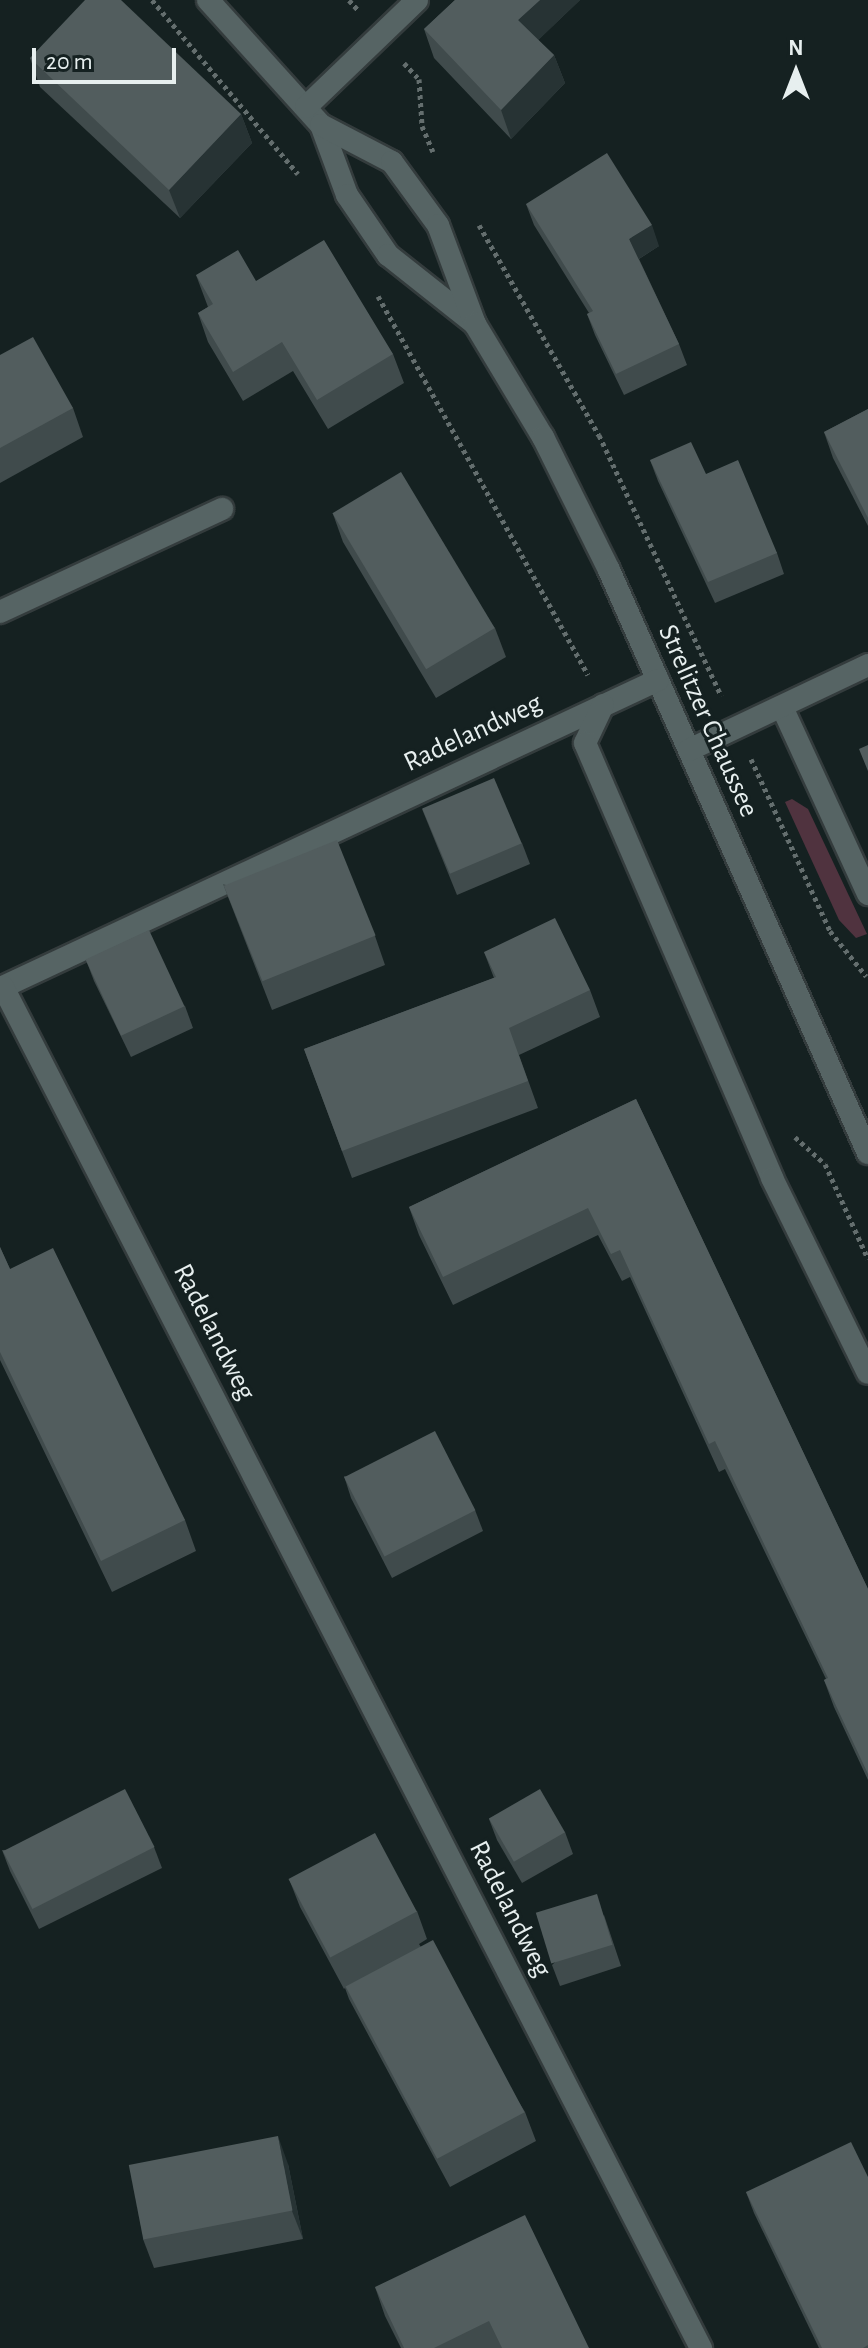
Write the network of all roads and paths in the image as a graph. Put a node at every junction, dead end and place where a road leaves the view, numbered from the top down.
1 (152, 0) edge
2 (208, 0) edge
3 (349, 0) edge
4 (417, 0) edge
5 (381, 35) junction
6 (306, 107) junction
7 (321, 125) junction
8 (436, 160) dead end
9 (305, 183) dead end
10 (471, 212) dead end
11 (369, 281) dead end
12 (475, 324) junction
13 (222, 509) dead end
14 (0, 612) edge
15 (868, 665) edge
16 (658, 680) junction
17 (603, 705) junction
18 (782, 707) junction
19 (736, 728) junction
20 (689, 750) junction
21 (868, 894) edge
22 (866, 976) edge
23 (2, 986) edge
24 (868, 1153) edge
25 (868, 1373) edge
26 (701, 2348) edge

1 - 9 path
2 - 6 street, Strelitzer Chaussee
3 - 5 path
4 - 5 street
5 - 6 street
5 - 8 path
6 - 7 street, Strelitzer Chaussee
7 - 12 street, Strelitzer Chaussee
7 - 12 street, Strelitzer Chaussee
10 - 19 path
11 - 17 path
12 - 16 street, Strelitzer Chaussee
13 - 14 street
15 - 18 street
16 - 17 street, Radelandweg
16 - 20 street, Strelitzer Chaussee
17 - 23 street, Radelandweg
17 - 25 street
18 - 19 street
18 - 21 street
19 - 20 street
19 - 22 path
20 - 24 street, Strelitzer Chaussee
23 - 26 street, Radelandweg

